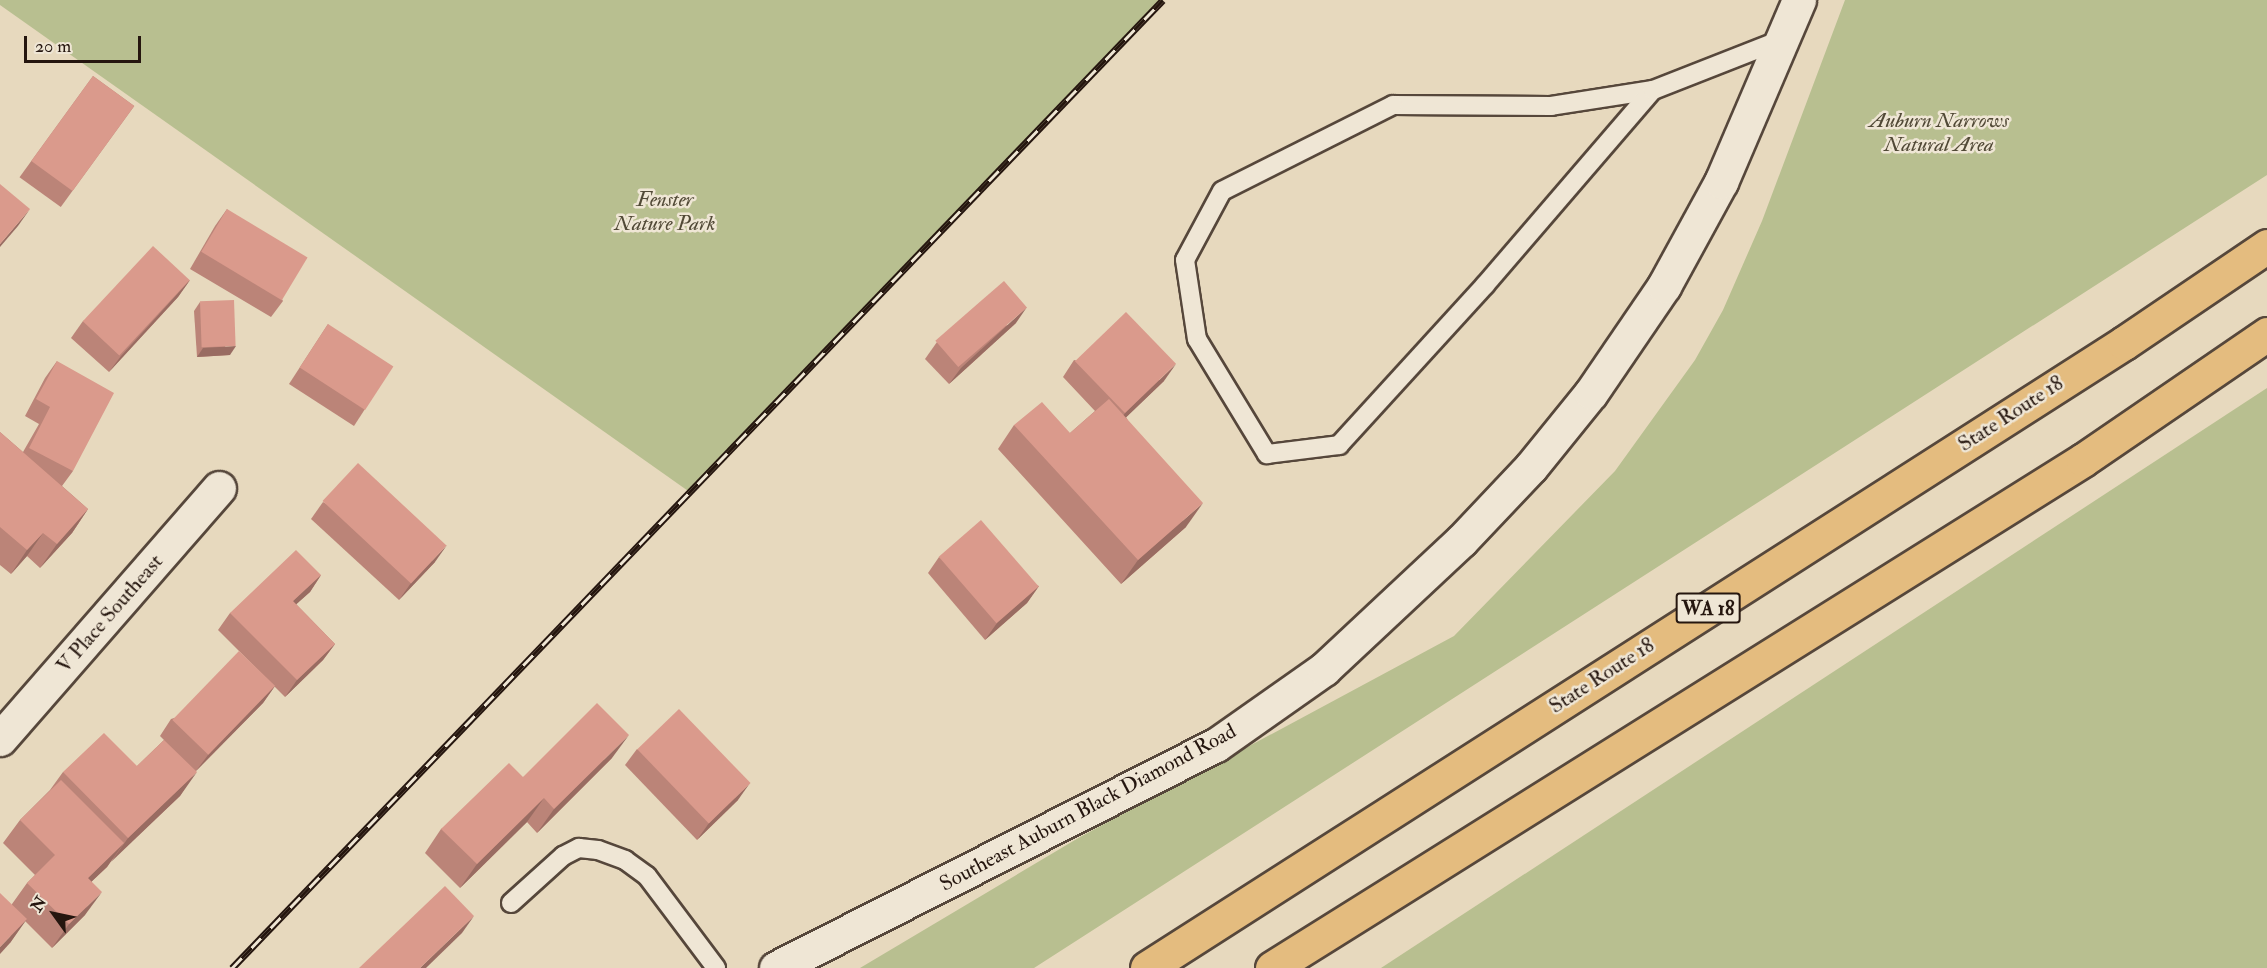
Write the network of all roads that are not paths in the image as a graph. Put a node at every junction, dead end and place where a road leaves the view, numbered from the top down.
1 (1799, 0) edge
2 (1783, 39) junction
3 (1653, 90) junction
4 (2267, 246) edge
5 (2267, 334) edge
6 (219, 488) dead end
7 (0, 739) edge
8 (511, 903) dead end
9 (716, 968) edge
10 (776, 968) edge
11 (1147, 968) edge
12 (1272, 968) edge

1 - 2 main road, Southeast Auburn Black Diamond Road
2 - 3 lane
2 - 10 main road, Southeast Auburn Black Diamond Road
3 - 3 lane
4 - 11 highway, State Route 18 / WA 18
5 - 12 highway
6 - 7 main road, V Place Southeast
8 - 9 lane

